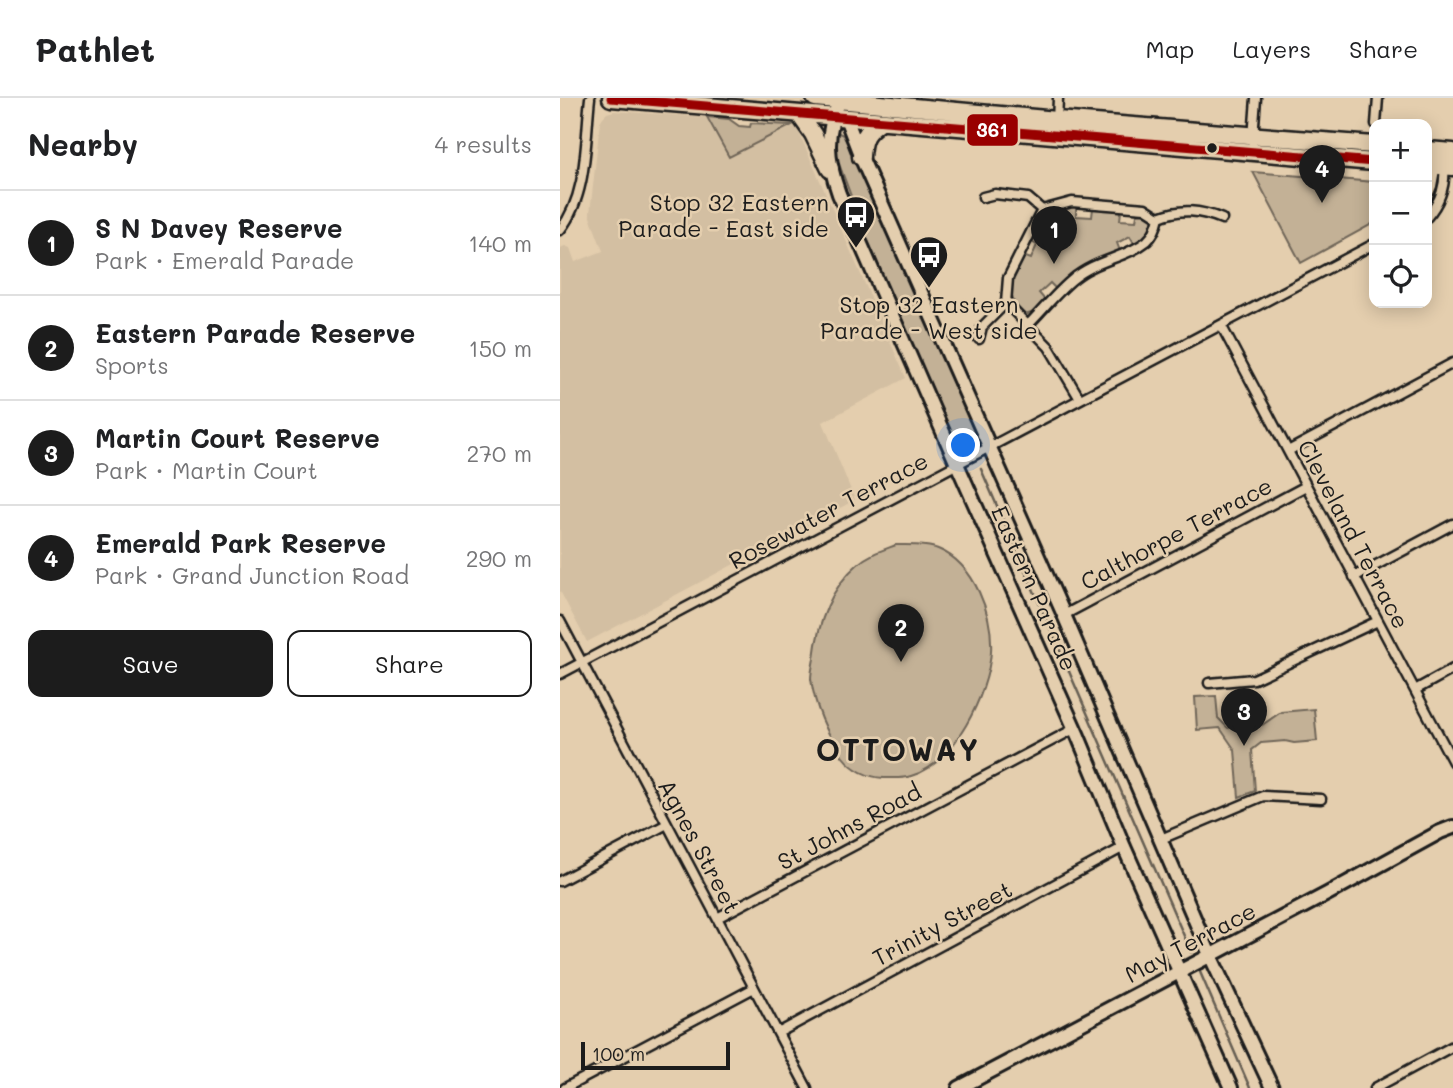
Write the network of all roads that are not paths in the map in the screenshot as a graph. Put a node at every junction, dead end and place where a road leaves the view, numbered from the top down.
1 (590, 98) edge
2 (611, 98) edge
3 (815, 98) edge
4 (1058, 98) edge
5 (1256, 98) edge
6 (1378, 98) edge
7 (840, 100) junction
8 (799, 114) junction
9 (839, 118) junction
10 (1376, 119) edge
11 (881, 121) junction
12 (1056, 128) junction
13 (1254, 135) junction
14 (1252, 152) junction
15 (1369, 153) edge
16 (1369, 154) edge
17 (861, 157) junction
18 (1440, 160) edge
19 (830, 169) junction
20 (1432, 186) edge
21 (983, 197) dead end
22 (1042, 210) junction
23 (1432, 210) edge
24 (1159, 217) junction
25 (1222, 219) dead end
26 (560, 230) edge
27 (1372, 245) edge
28 (1006, 303) junction
29 (1221, 325) junction
30 (1027, 326) junction
31 (979, 339) dead end
32 (1453, 363) edge
33 (1080, 399) junction
34 (989, 447) junction
35 (1288, 452) junction
36 (957, 464) junction
37 (1306, 486) junction
38 (1453, 524) edge
39 (1354, 577) junction
40 (1065, 615) junction
41 (560, 621) edge
42 (1378, 621) junction
43 (581, 663) junction
44 (1453, 669) edge
45 (560, 674) edge
46 (1209, 683) dead end
47 (1415, 690) junction
48 (1074, 729) junction
49 (1453, 762) edge
50 (1321, 799) dead end
51 (1453, 820) edge
52 (667, 824) junction
53 (1453, 827) edge
54 (1440, 832) junction
55 (1161, 839) junction
56 (1124, 847) junction
57 (560, 881) edge
58 (717, 918) junction
59 (1210, 955) junction
60 (1180, 971) junction
61 (754, 988) junction
62 (778, 1033) junction
63 (1453, 1046) edge
64 (565, 1088) edge
65 (807, 1088) edge
66 (959, 1088) edge
67 (1231, 1088) edge
68 (1272, 1088) edge
69 (1375, 1088) edge

1 - 26 street
2 - 8 highway
3 - 7 highway
4 - 12 street
5 - 13 street
6 - 10 street
7 - 9 highway
7 - 12 highway
8 - 9 highway
8 - 19 highway
9 - 11 highway
9 - 17 main road, Eastern Parade
9 - 19 main road, Eastern Parade
11 - 12 highway
11 - 17 highway
12 - 13 highway
12 - 14 highway
13 - 14 street
13 - 15 highway
14 - 16 highway
17 - 34 main road, Eastern Parade
18 - 20 street
18 - 23 street
19 - 36 main road, Eastern Parade
21 - 22 street
22 - 24 street
22 - 28 street
24 - 25 street
24 - 30 street
27 - 29 street, Rosewater Terrace
28 - 30 street
28 - 31 street
29 - 33 street, Rosewater Terrace
29 - 35 street, Cleveland Terrace
30 - 33 street
32 - 35 street
33 - 34 street, Rosewater Terrace
34 - 36 street, Rosewater Terrace
34 - 40 main road, Eastern Parade
35 - 37 street, Cleveland Terrace
36 - 43 street, Rosewater Terrace
36 - 48 main road, Eastern Parade
37 - 39 street, Cleveland Terrace
37 - 40 street, Calthorpe Terrace
38 - 39 street
39 - 42 street, Cleveland Terrace
40 - 55 main road, Eastern Parade
41 - 43 street, Agnes Street
42 - 46 street
42 - 47 street, Cleveland Terrace
43 - 45 street, Rosewater Terrace
43 - 52 street, Agnes Street
44 - 47 street
47 - 49 street, Cleveland Terrace
48 - 56 main road, Eastern Parade
48 - 58 street, St Johns Road
50 - 55 street
51 - 54 main road, May Terrace
52 - 57 street
52 - 58 street, Agnes Street
53 - 54 main road, May Terrace
54 - 59 main road, May Terrace
55 - 59 main road, Eastern Parade
56 - 60 main road, Eastern Parade
56 - 62 street, Trinity Street
58 - 61 street, Agnes Street
59 - 60 main road, May Terrace
59 - 68 main road, Eastern Parade
60 - 66 main road, May Terrace
60 - 67 main road, Eastern Parade
61 - 62 street, Agnes Street
61 - 64 street
62 - 65 street, Agnes Street
63 - 69 street

